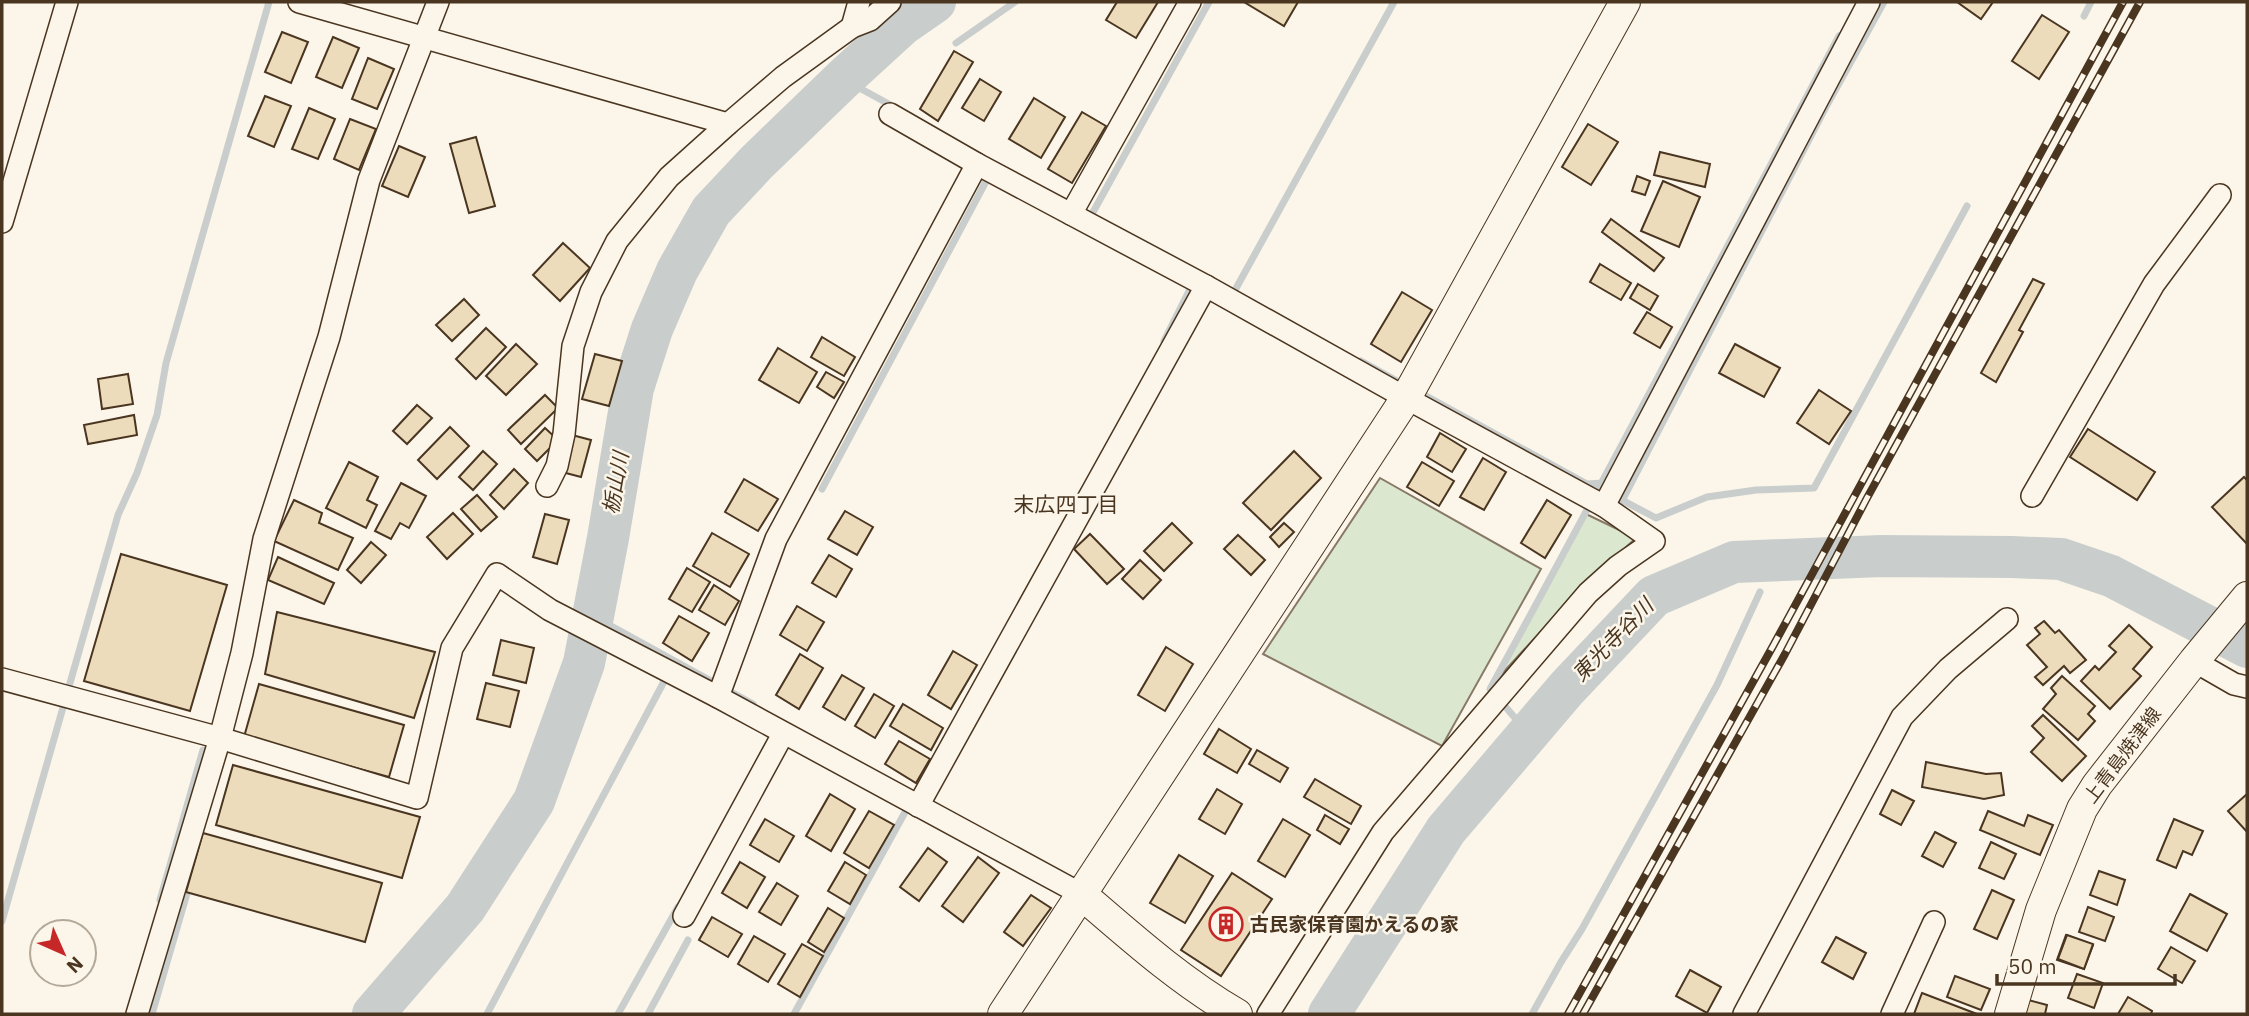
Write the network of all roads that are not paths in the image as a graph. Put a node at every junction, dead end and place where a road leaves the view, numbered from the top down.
1 (67, 2) edge
2 (299, 2) edge
3 (438, 2) edge
4 (859, 2) edge
5 (890, 2) edge
6 (1190, 2) edge
7 (1625, 2) edge
8 (1869, 2) edge
9 (852, 27) junction
10 (424, 37) junction
11 (890, 114) dead end
12 (728, 124) junction
13 (976, 163) junction
14 (2220, 195) dead end
15 (1071, 214) junction
16 (2, 222) edge
17 (1206, 286) junction
18 (1406, 398) junction
19 (547, 486) dead end
20 (2032, 496) dead end
21 (1604, 506) junction
22 (2247, 597) edge
23 (2007, 619) dead end
24 (2194, 661) junction
25 (2, 679) edge
26 (2247, 687) edge
27 (718, 698) junction
28 (783, 734) junction
29 (220, 738) junction
30 (918, 806) junction
31 (1081, 894) junction
32 (684, 916) dead end
33 (1934, 922) dead end
34 (138, 1014) edge
35 (1003, 1014) edge
36 (1237, 1014) edge
37 (1268, 1014) edge
38 (1744, 1014) edge
39 (1892, 1014) edge
40 (2010, 1014) edge

1 - 16 street
2 - 10 street
3 - 10 street
4 - 9 street
5 - 9 street
6 - 15 street
7 - 18 street
8 - 21 street
9 - 12 street
10 - 12 street
10 - 29 street
11 - 13 street
12 - 19 street
13 - 15 street
13 - 27 street
14 - 20 street
15 - 17 street
17 - 18 street
17 - 30 street
18 - 21 street
18 - 31 street
21 - 37 street
22 - 24 street, 上青島焼津線
23 - 38 street
24 - 26 street
24 - 40 street, 上青島焼津線
25 - 29 street
27 - 28 street
27 - 29 street
28 - 30 street
28 - 32 street
29 - 34 street
30 - 31 street
31 - 35 street
31 - 36 street
33 - 39 street

